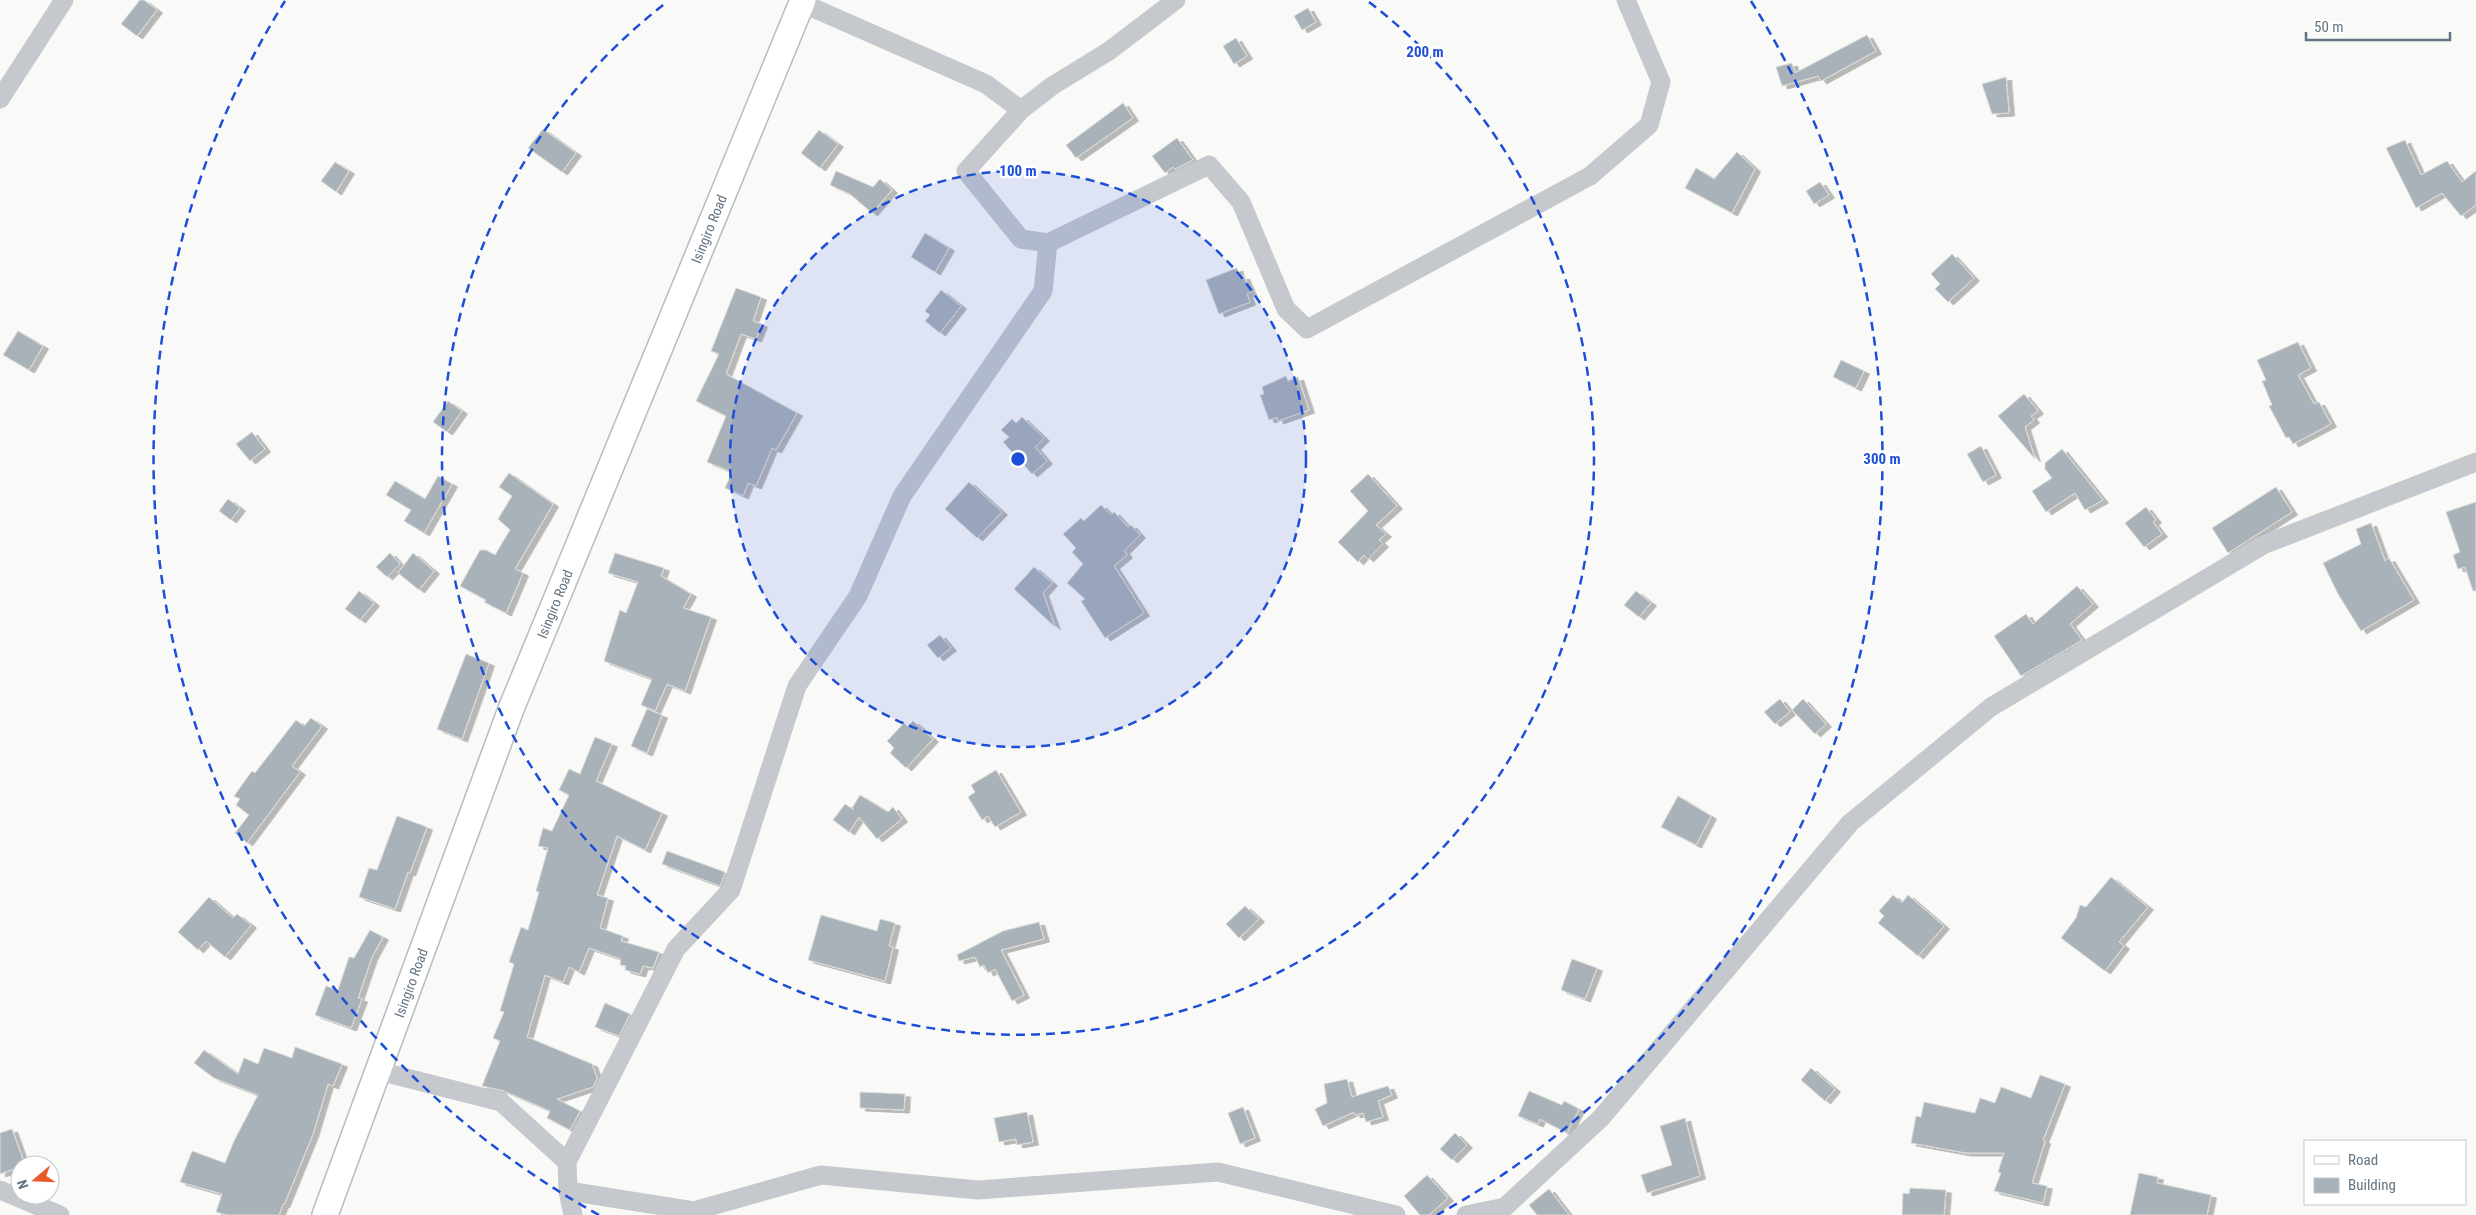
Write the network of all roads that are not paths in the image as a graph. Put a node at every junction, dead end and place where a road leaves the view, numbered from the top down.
1 (64, 0) edge
2 (1176, 0) edge
3 (1626, 0) edge
4 (802, 1) edge
5 (0, 99) edge
6 (1021, 110) junction
7 (1048, 243) junction
8 (2476, 462) edge
9 (379, 1071) junction
10 (567, 1162) junction
11 (0, 1190) edge
12 (568, 1191) junction
13 (1506, 1211) edge
14 (60, 1215) edge
15 (325, 1215) edge
16 (573, 1215) edge
17 (1396, 1215) edge
18 (1465, 1215) edge

1 - 5 street
2 - 6 street
3 - 7 street
4 - 6 street
4 - 9 main road, Isingiro Road
6 - 7 street
7 - 10 street
8 - 13 street
9 - 10 street
9 - 15 main road, Isingiro Road
10 - 12 street
11 - 14 street
12 - 16 street
12 - 17 street
13 - 18 street

